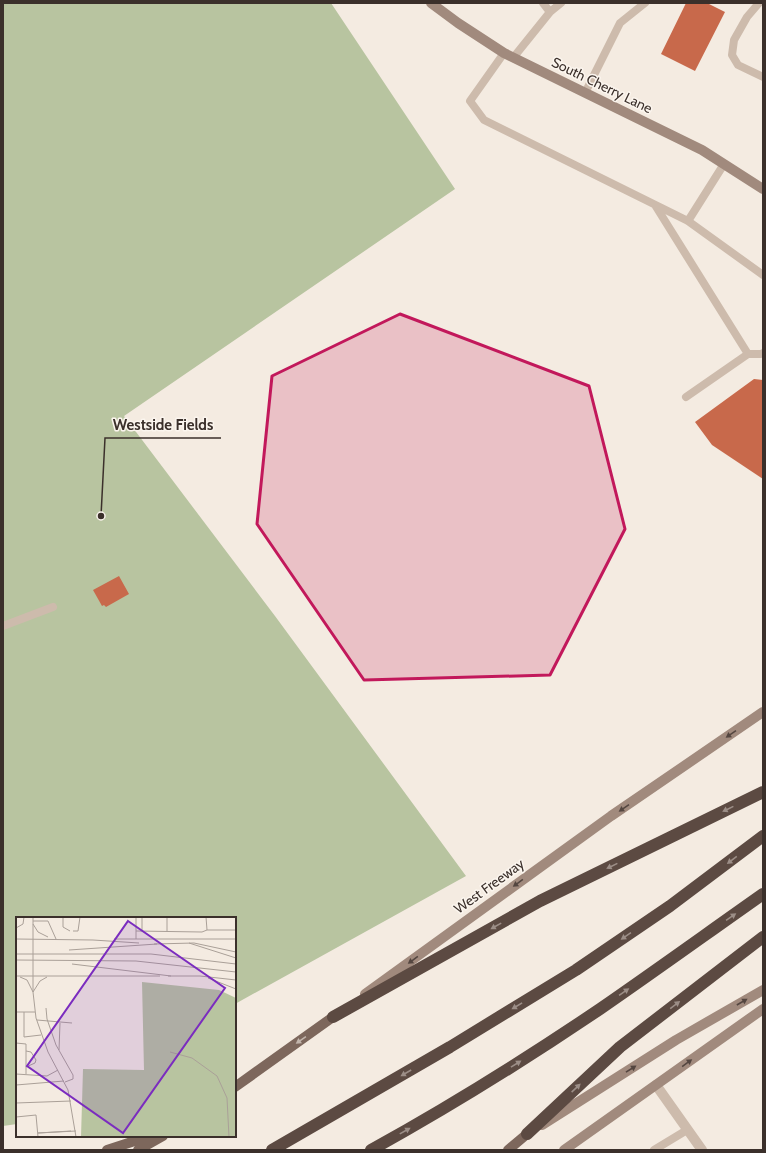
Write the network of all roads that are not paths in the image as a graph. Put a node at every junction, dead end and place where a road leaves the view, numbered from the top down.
1 (431, 3) edge
2 (543, 3) edge
3 (561, 3) edge
4 (645, 3) edge
5 (759, 3) edge
6 (550, 12) junction
7 (504, 53) junction
8 (513, 58) junction
9 (763, 78) edge
10 (585, 93) junction
11 (724, 164) junction
12 (763, 189) edge
13 (654, 204) junction
14 (688, 221) junction
15 (763, 275) edge
16 (763, 353) edge
17 (748, 354) junction
18 (686, 397) dead end
19 (53, 607) dead end
20 (3, 626) edge
21 (763, 712) edge
22 (763, 792) edge
23 (763, 836) edge
24 (763, 894) edge
25 (763, 937) edge
26 (763, 990) edge
27 (763, 1008) edge
28 (333, 1017) junction
29 (236, 1086) edge
30 (656, 1086) junction
31 (687, 1130) junction
32 (527, 1134) junction
33 (147, 1137) edge
34 (161, 1137) edge
35 (107, 1150) edge
36 (138, 1150) edge
37 (272, 1150) edge
38 (371, 1150) edge
39 (508, 1150) edge
40 (564, 1150) edge
41 (654, 1150) edge
42 (702, 1150) edge

1 - 7 main road, South Cherry Lane
2 - 6 lane
3 - 6 lane
4 - 10 lane
5 - 9 lane
6 - 8 lane
7 - 8 main road, South Cherry Lane
7 - 13 lane
8 - 10 main road, South Cherry Lane
10 - 11 main road, South Cherry Lane
11 - 12 main road, South Cherry Lane
11 - 14 lane
13 - 14 lane
13 - 17 lane
14 - 15 lane
16 - 17 lane
17 - 18 lane
19 - 20 lane
21 -> 28 main road, West Freeway
22 -> 28 highway
23 -> 37 highway
38 -> 24 highway
32 -> 25 highway
32 -> 26 main road
30 -> 27 main road
28 -> 29 main road, West Freeway
30 - 31 street
30 - 40 main road
31 - 41 lane
31 - 42 street
32 - 39 main road
33 - 35 main road
34 - 36 main road

